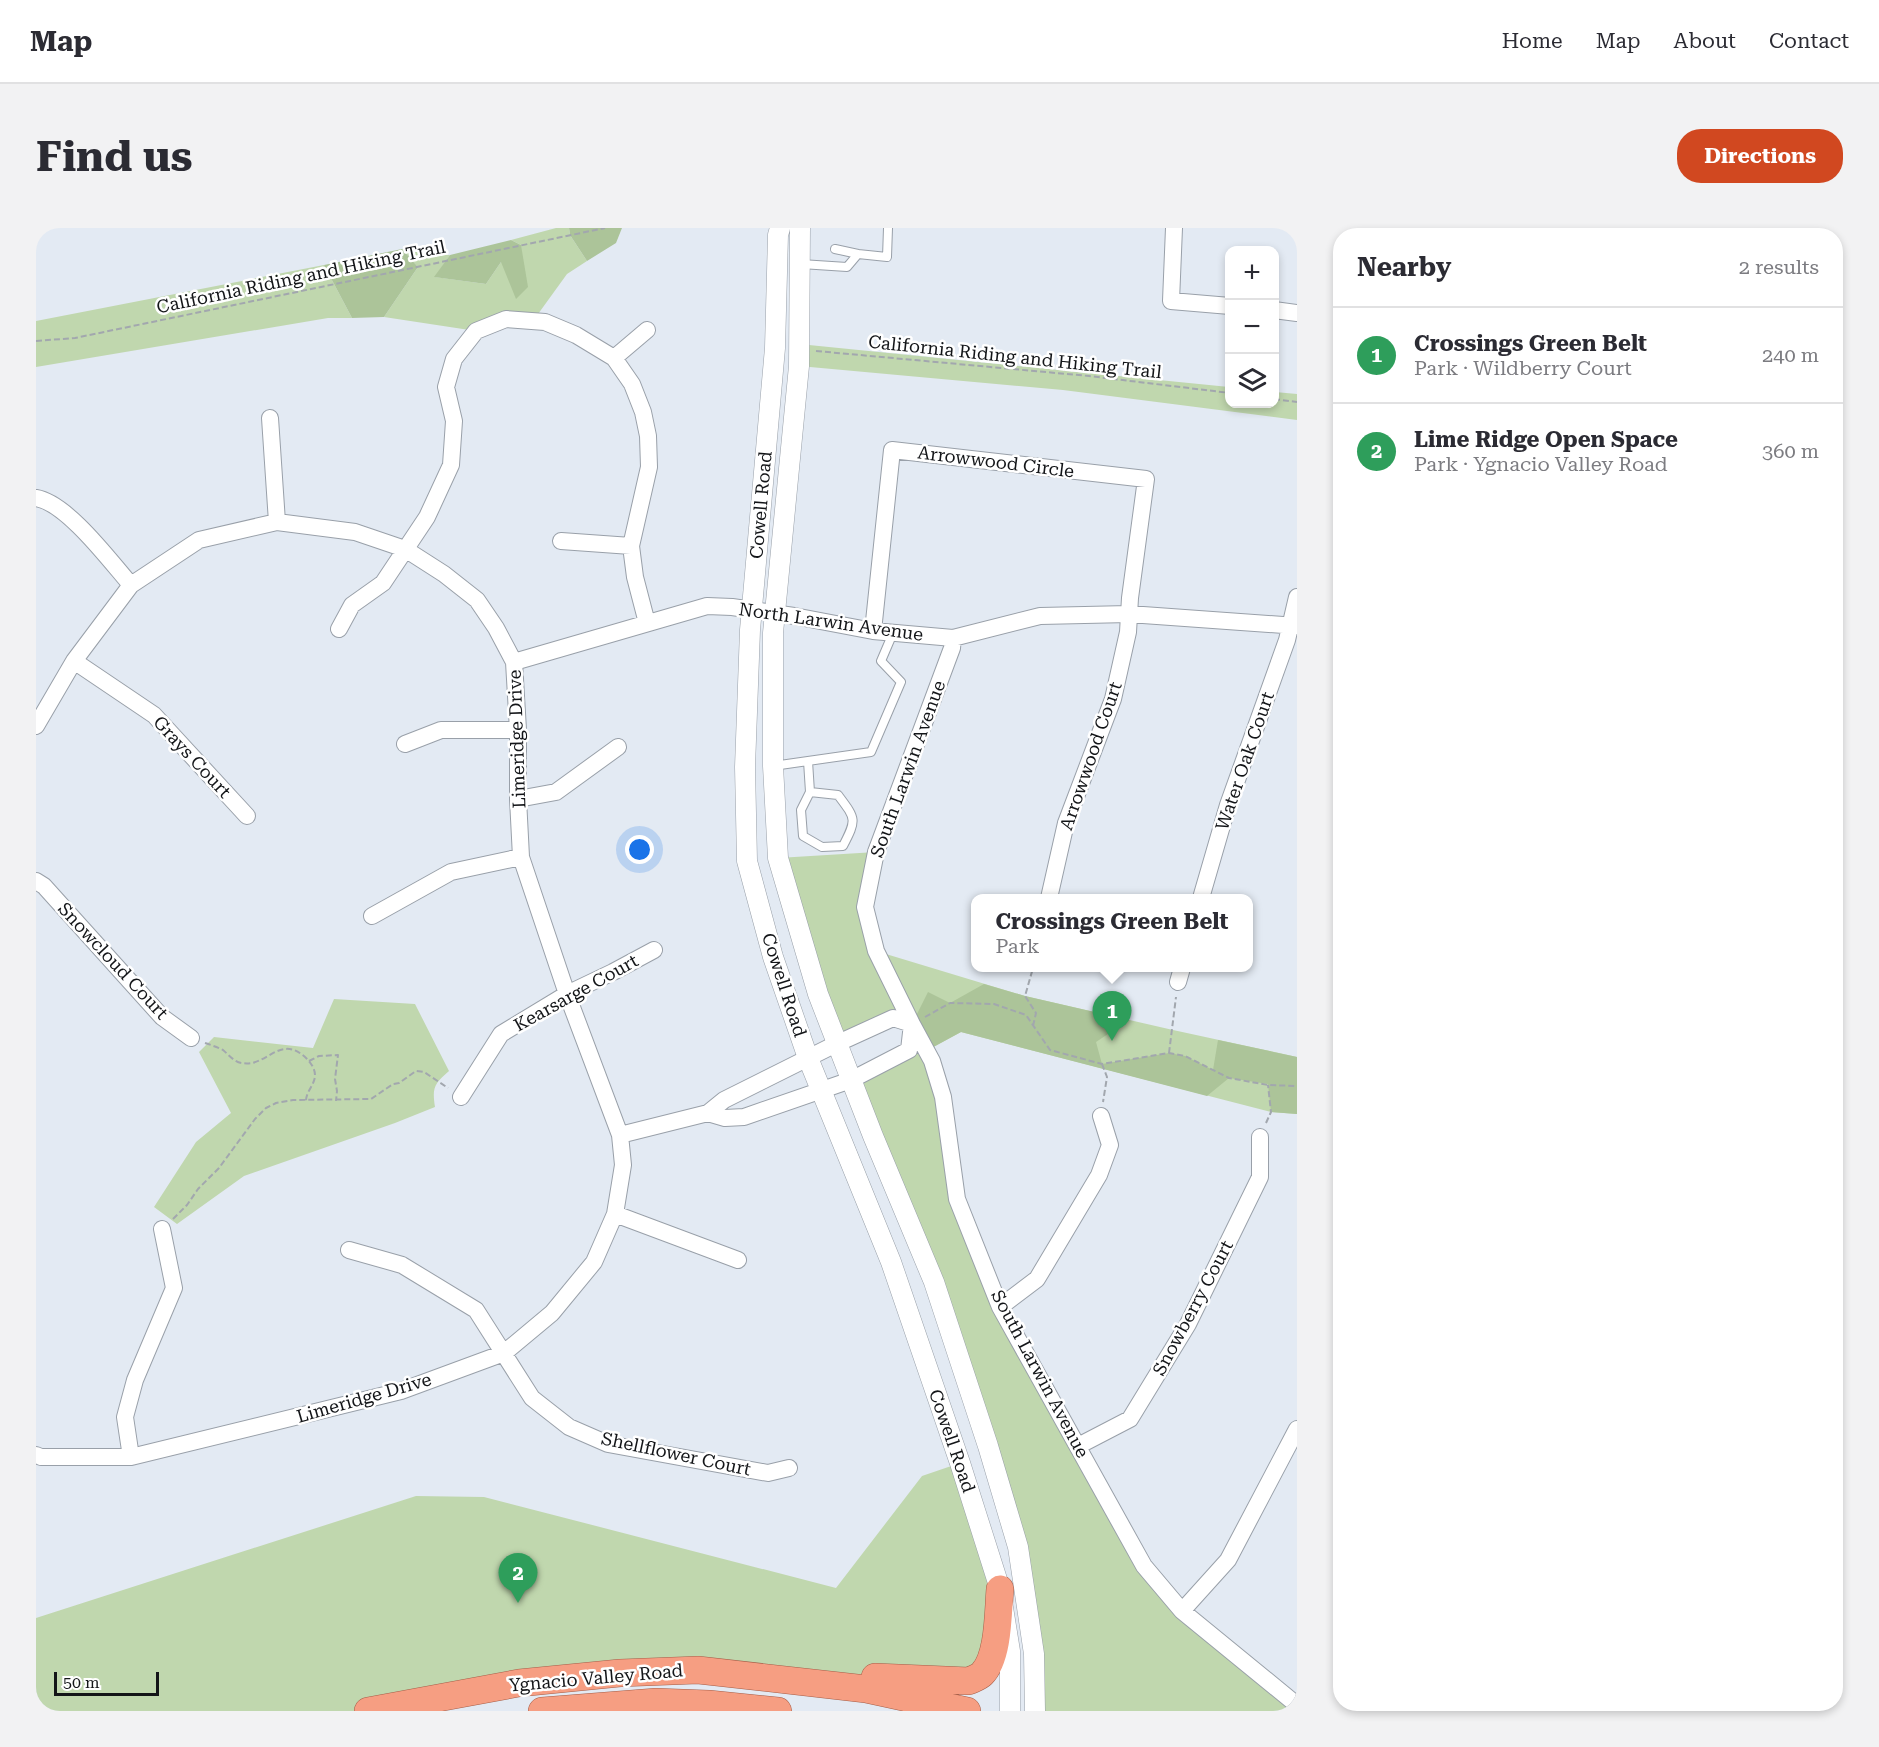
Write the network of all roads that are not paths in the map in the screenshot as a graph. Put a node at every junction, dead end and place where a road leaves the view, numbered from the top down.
1 (780, 228) edge
2 (800, 228) edge
3 (888, 228) edge
4 (1174, 228) edge
5 (835, 249) dead end
6 (858, 254) junction
7 (800, 264) junction
8 (1225, 305) edge
9 (1279, 311) edge
10 (1297, 313) edge
11 (647, 330) dead end
12 (614, 358) junction
13 (270, 418) dead end
14 (36, 498) edge
15 (277, 522) junction
16 (561, 541) dead end
17 (631, 546) junction
18 (405, 549) junction
19 (131, 585) junction
20 (1297, 597) edge
21 (752, 610) junction
22 (775, 613) junction
23 (1129, 614) junction
24 (647, 623) junction
25 (1294, 626) edge
26 (339, 629) dead end
27 (873, 632) junction
28 (893, 633) junction
29 (953, 638) junction
30 (74, 661) junction
31 (514, 662) junction
32 (36, 726) edge
33 (518, 730) junction
34 (405, 744) dead end
35 (618, 747) dead end
36 (808, 761) junction
37 (772, 766) junction
38 (810, 792) junction
39 (518, 800) junction
40 (247, 816) dead end
41 (521, 857) junction
42 (36, 881) edge
43 (1050, 894) edge
44 (1202, 894) edge
45 (372, 916) dead end
46 (654, 950) dead end
47 (567, 994) junction
48 (912, 1024) junction
49 (191, 1038) road end
50 (836, 1044) junction
51 (808, 1058) junction
52 (851, 1080) junction
53 (821, 1089) junction
54 (461, 1097) road end
55 (708, 1113) junction
56 (1101, 1116) road end
57 (620, 1135) junction
58 (1260, 1137) road end
59 (615, 1214) junction
60 (162, 1229) road end
61 (349, 1250) dead end
62 (738, 1260) dead end
63 (1000, 1307) junction
64 (504, 1353) junction
65 (1297, 1429) edge
66 (1078, 1446) junction
67 (36, 1455) edge
68 (131, 1457) junction
69 (789, 1468) dead end
70 (1000, 1589) junction
71 (1182, 1611) junction
72 (698, 1670) junction
73 (1297, 1705) edge
74 (368, 1711) edge
75 (542, 1711) edge
76 (778, 1711) edge
77 (967, 1711) edge
78 (1010, 1711) edge
79 (1035, 1711) edge

1 - 21 street, Cowell Road
2 - 7 street, Cowell Road
3 - 6 lane
4 - 8 street
5 - 6 lane
6 - 7 lane
7 - 22 street, Cowell Road
9 - 10 street
11 - 12 street
12 - 17 street
12 - 18 street
13 - 15 street
14 - 19 street
15 - 18 street, Limeridge Drive
15 - 19 street, Limeridge Drive
16 - 17 street
17 - 24 street
18 - 26 street
18 - 31 street, Limeridge Drive
19 - 30 street, Limeridge Drive
20 - 25 street, Water Oak Court
21 - 22 street, North Larwin Avenue
21 - 24 street, North Larwin Avenue
21 - 51 street, Cowell Road
22 - 27 street, North Larwin Avenue
22 - 37 street, Cowell Road
23 - 25 street, North Larwin Avenue
23 - 27 street, Arrowwood Circle
23 - 29 street, North Larwin Avenue
23 - 43 street, Arrowwood Court
24 - 31 street, North Larwin Avenue
25 - 44 street, Water Oak Court
27 - 28 street, North Larwin Avenue
28 - 29 street, North Larwin Avenue
28 - 36 lane
29 - 48 street, South Larwin Avenue
30 - 32 street, Limeridge Drive
30 - 40 street, Grays Court
31 - 33 street, Limeridge Drive
33 - 34 street
33 - 39 street, Limeridge Drive
35 - 39 street
36 - 37 lane
36 - 38 lane
37 - 50 street, Cowell Road
38 - 38 lane
39 - 41 street, Limeridge Drive
41 - 45 street
41 - 47 street, Limeridge Drive
42 - 49 street, Snowcloud Court
46 - 47 street, Kearsarge Court
47 - 54 street, Kearsarge Court
47 - 57 street, Limeridge Drive
48 - 50 street
48 - 52 street
48 - 63 street, South Larwin Avenue
50 - 51 street
50 - 52 street, Cowell Road
51 - 53 street, Cowell Road
51 - 55 street
52 - 53 street
52 - 79 street, Cowell Road
53 - 55 street
53 - 70 street, Cowell Road
55 - 57 street
56 - 63 street
57 - 59 street, Limeridge Drive
58 - 66 street, Snowberry Court
59 - 62 street
59 - 64 street, Limeridge Drive
60 - 68 street
61 - 64 street, Shellflower Court
63 - 66 street, South Larwin Avenue
64 - 68 street, Limeridge Drive
64 - 69 street, Shellflower Court
65 - 71 street
66 - 71 street, South Larwin Avenue
67 - 68 street, Limeridge Drive
70 - 72 highway
70 - 78 street, Cowell Road
71 - 73 street, South Larwin Avenue
72 - 74 highway, Ygnacio Valley Road
72 - 77 highway, Ygnacio Valley Road
75 - 76 highway, Ygnacio Valley Road

